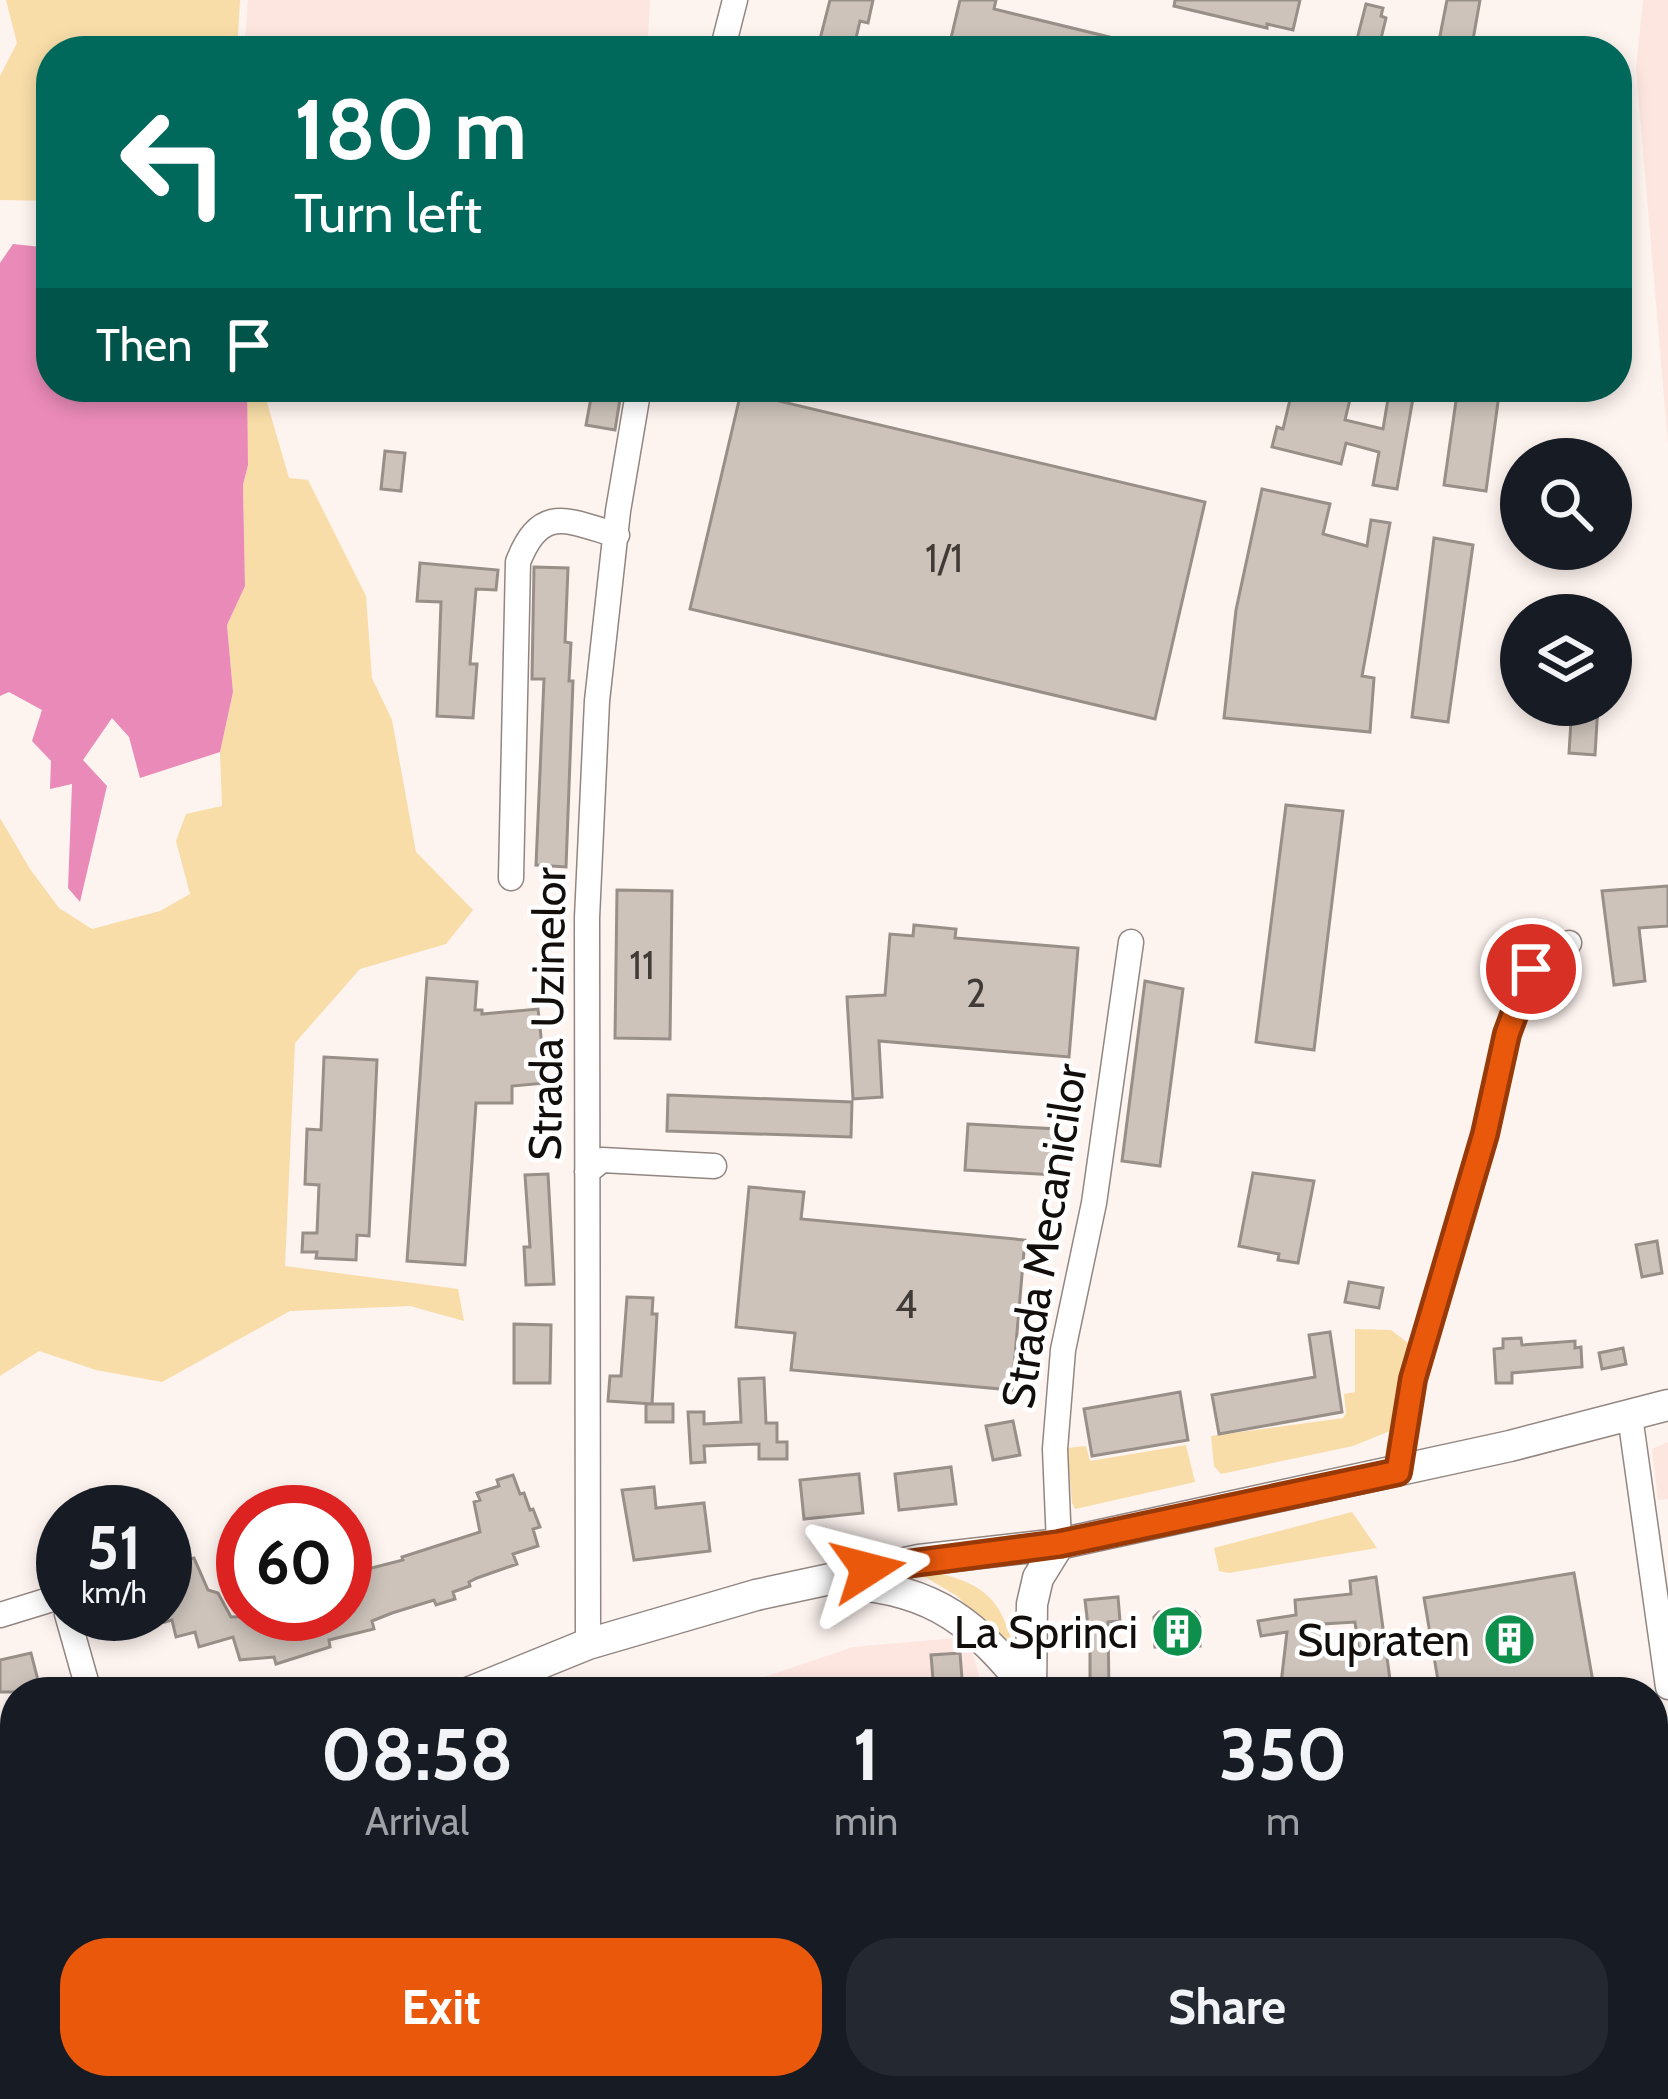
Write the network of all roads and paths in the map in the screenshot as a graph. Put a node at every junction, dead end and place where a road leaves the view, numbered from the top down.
1 (736, 0) edge
2 (726, 36) edge
3 (636, 402) edge
4 (617, 535) junction
5 (512, 878) dead end
6 (1131, 942) dead end
7 (1569, 944) dead end
8 (714, 1166) dead end
9 (587, 1172) junction
10 (1668, 1405) edge
11 (1630, 1417) junction
12 (1398, 1472) junction
13 (1059, 1544) junction
14 (817, 1582) junction
15 (36, 1606) edge
16 (0, 1615) edge
17 (74, 1641) edge
18 (588, 1644) junction
19 (84, 1677) edge
20 (507, 1677) edge
21 (1017, 1677) edge
22 (1030, 1677) edge
23 (1667, 1677) edge

1 - 2 street
3 - 4 street, Strada Uzinelor
4 - 5 street
4 - 9 street, Strada Uzinelor
6 - 13 street, Strada Mecanicilor
7 - 12 street
8 - 9 street
9 - 18 street, Strada Uzinelor
10 - 11 main road
11 - 12 main road
11 - 23 street
12 - 13 main road
13 - 14 main road
13 - 22 main road
14 - 18 main road
14 - 21 main road
15 - 16 street
17 - 19 street
18 - 20 main road

